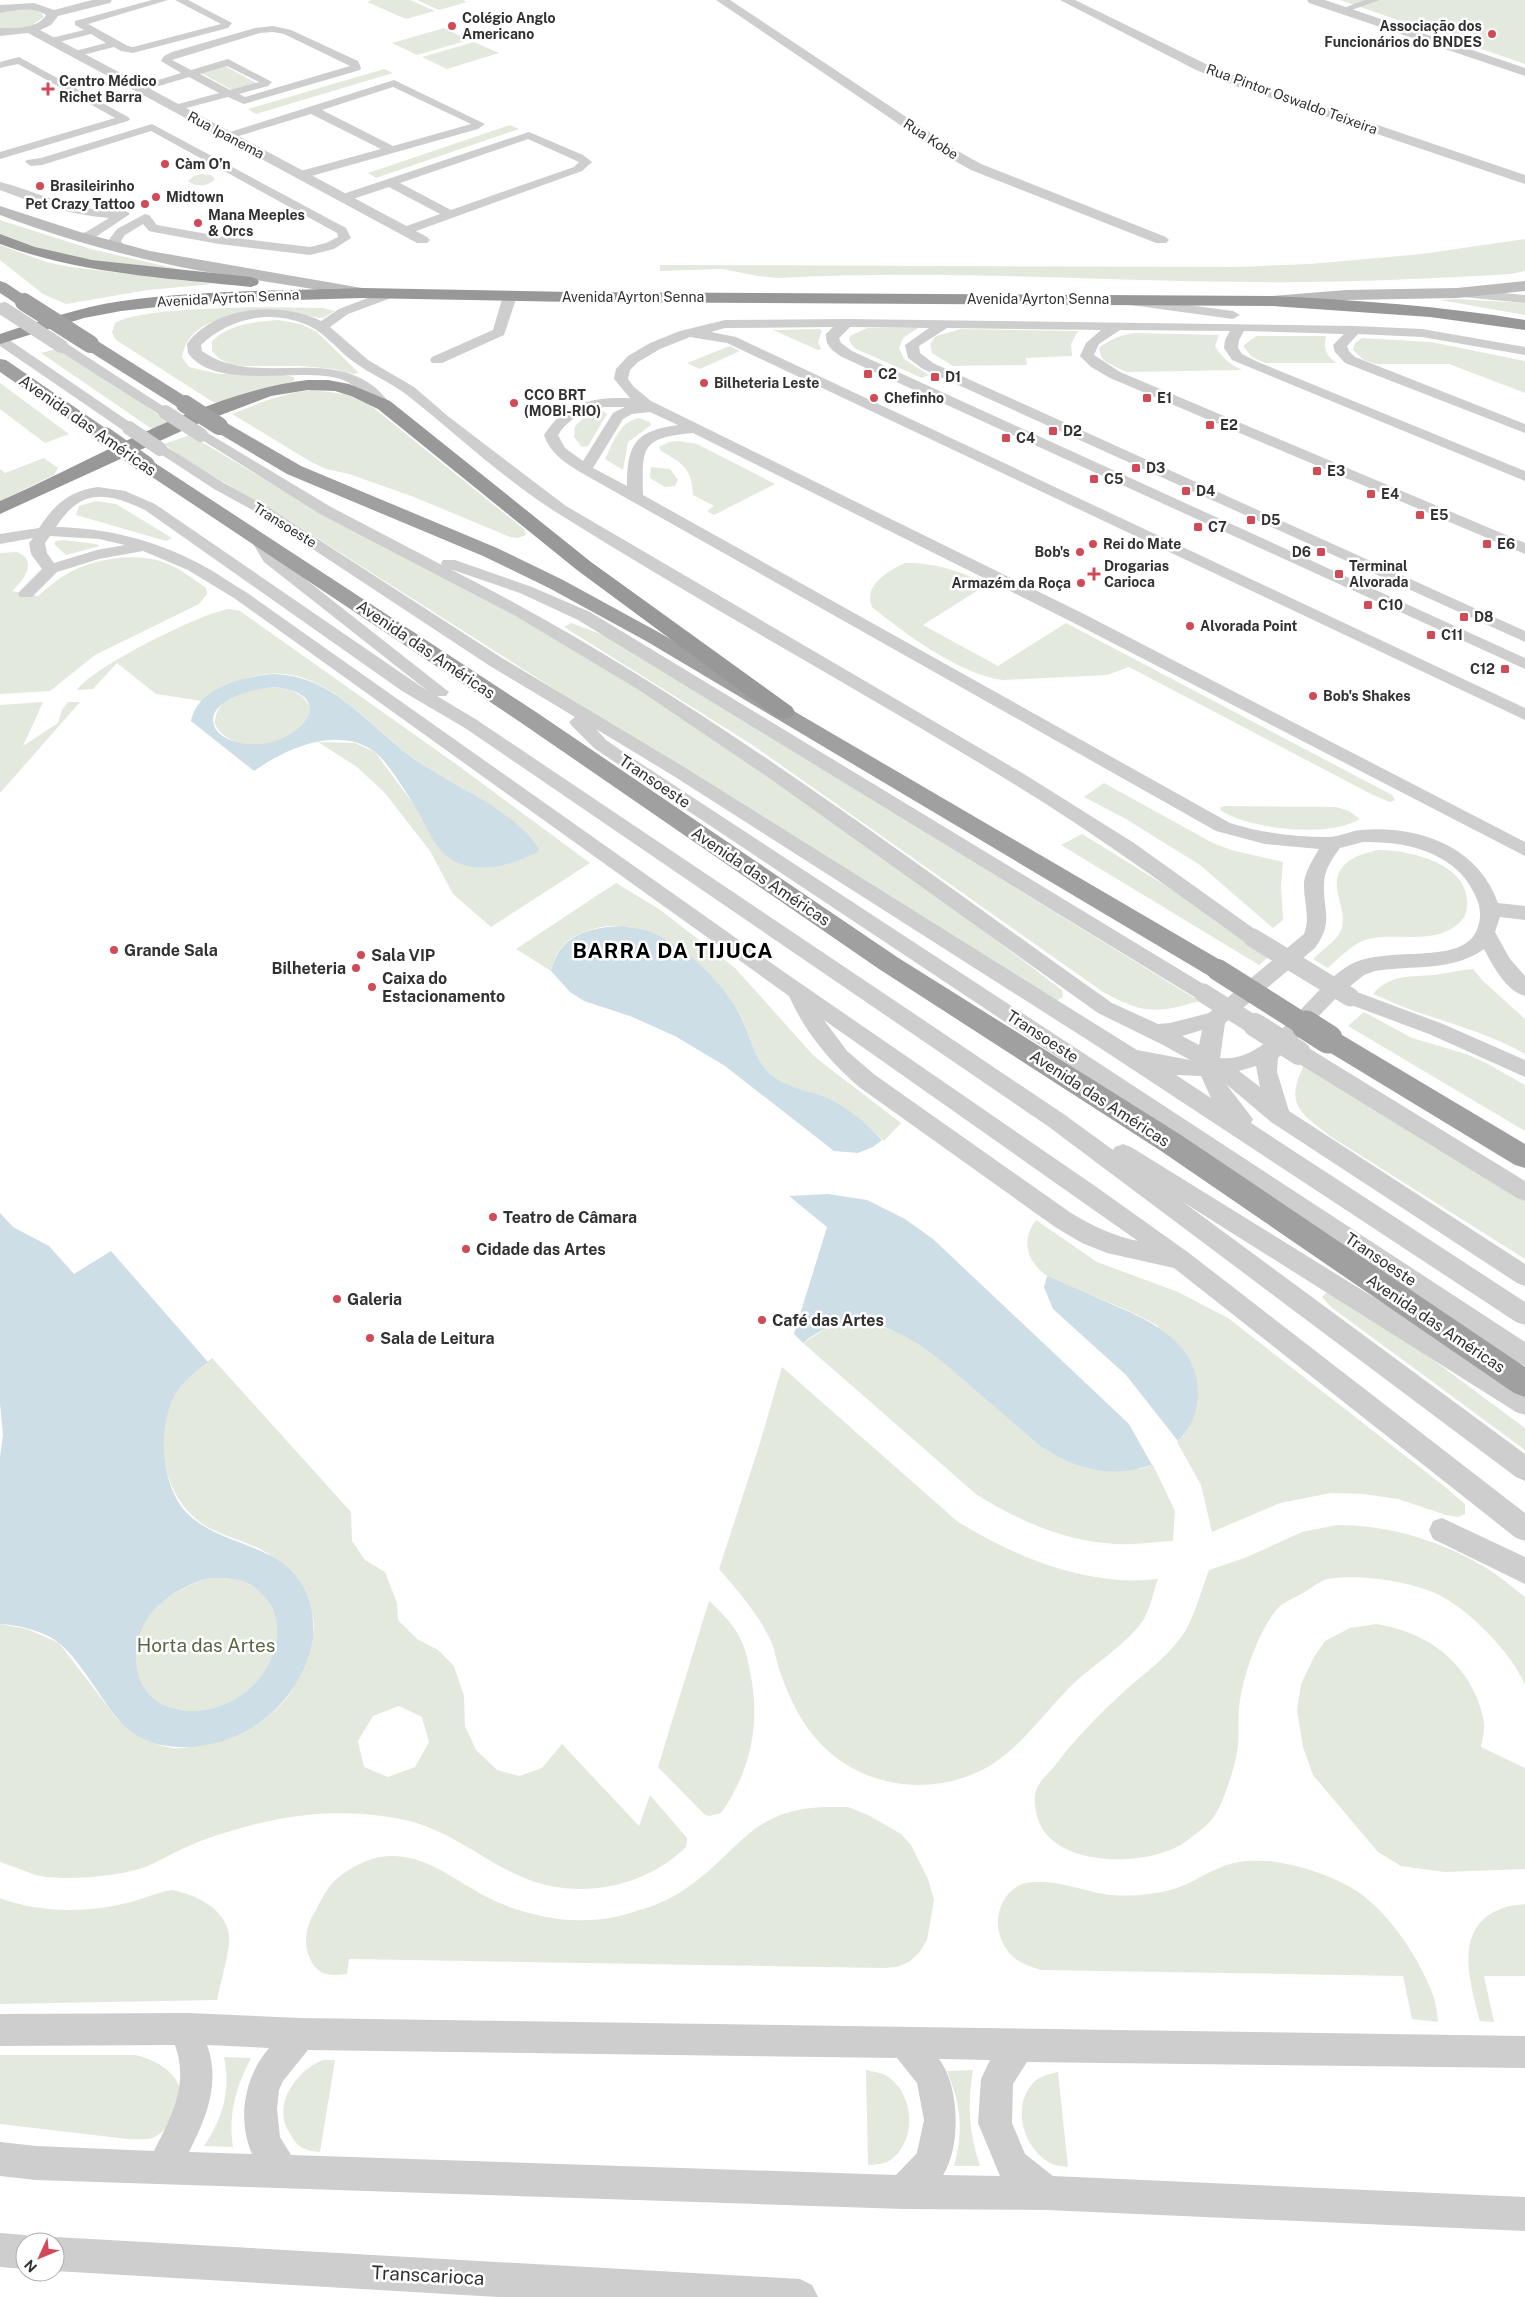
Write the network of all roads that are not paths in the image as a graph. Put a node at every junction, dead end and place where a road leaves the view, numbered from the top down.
1 (61, 0) edge
2 (106, 0) edge
3 (163, 0) edge
4 (180, 0) edge
5 (722, 0) edge
6 (1066, 0) edge
7 (1313, 0) edge
8 (1376, 0) edge
9 (34, 7) junction
10 (0, 9) edge
11 (1343, 10) junction
12 (52, 14) junction
13 (30, 29) junction
14 (92, 31) junction
15 (0, 32) edge
16 (51, 41) junction
17 (116, 43) junction
18 (75, 54) junction
19 (0, 65) edge
20 (1525, 72) edge
21 (189, 73) junction
22 (139, 89) junction
23 (229, 94) junction
24 (175, 108) junction
25 (312, 110) junction
26 (228, 136) junction
27 (101, 141) junction
28 (78, 148) dead end
29 (392, 150) junction
30 (44, 154) dead end
31 (0, 156) edge
32 (301, 175) junction
33 (1525, 180) edge
34 (390, 183) junction
35 (0, 186) edge
36 (344, 198) junction
37 (0, 210) edge
38 (124, 214) junction
39 (450, 215) junction
40 (145, 218) junction
41 (405, 231) junction
42 (78, 238) junction
43 (0, 239) edge
44 (422, 240) dead end
45 (1161, 240) dead end
46 (121, 249) junction
47 (0, 286) edge
48 (1525, 286) edge
49 (362, 293) junction
50 (1457, 293) junction
51 (389, 294) junction
52 (510, 296) junction
53 (1111, 299) junction
54 (1525, 299) edge
55 (1272, 301) junction
56 (2, 308) edge
57 (847, 323) junction
58 (944, 324) junction
59 (1525, 325) edge
60 (1116, 326) junction
61 (322, 328) junction
62 (1239, 328) junction
63 (1355, 330) junction
64 (685, 334) junction
65 (0, 340) edge
66 (1525, 351) edge
67 (437, 360) dead end
68 (1, 364) edge
69 (384, 405) junction
70 (650, 406) junction
71 (696, 428) junction
72 (1525, 429) edge
73 (210, 431) junction
74 (585, 469) junction
75 (1525, 476) edge
76 (635, 496) junction
77 (0, 508) edge
78 (46, 531) junction
79 (257, 537) junction
80 (0, 539) edge
81 (145, 547) junction
82 (396, 547) junction
83 (1525, 549) edge
84 (51, 569) junction
85 (26, 594) dead end
86 (1525, 637) edge
87 (1525, 664) edge
88 (571, 708) junction
89 (784, 712) junction
90 (1525, 715) edge
91 (471, 724) junction
92 (1334, 843) junction
93 (1525, 850) edge
94 (1490, 909) junction
95 (1525, 912) edge
96 (1486, 934) junction
97 (1525, 989) edge
98 (796, 990) junction
99 (1216, 1019) junction
100 (1156, 1032) junction
101 (1267, 1054) junction
102 (1130, 1056) junction
103 (1212, 1066) junction
104 (1525, 1069) edge
105 (1279, 1116) junction
106 (1057, 1121) junction
107 (1265, 1143) junction
108 (1525, 1157) edge
109 (1525, 1192) edge
110 (1181, 1260) junction
111 (1525, 1276) edge
112 (1525, 1315) edge
113 (1525, 1355) edge
114 (1525, 1384) edge
115 (1525, 1404) edge
116 (1525, 1469) edge
117 (1442, 1530) dead end
118 (1525, 1530) edge
119 (1525, 1571) edge
120 (0, 2030) edge
121 (186, 2030) junction
122 (301, 2034) junction
123 (906, 2043) junction
124 (1019, 2046) junction
125 (1525, 2052) edge
126 (0, 2159) edge
127 (163, 2168) junction
128 (282, 2172) junction
129 (903, 2192) junction
130 (1047, 2193) junction
131 (1525, 2214) edge
132 (0, 2250) edge
133 (15, 2251) edge
134 (65, 2255) edge
135 (800, 2297) edge

1 - 9 street
2 - 12 street
3 - 14 lane
4 - 17 lane
5 - 45 street, Rua Kobe
6 - 33 street, Rua Pintor Oswaldo Teixeira
7 - 11 street
8 - 11 lane
9 - 10 street
9 - 12 street
11 - 20 street
12 - 13 street
13 - 15 street
13 - 16 street, Rua Ipanema
14 - 16 lane
14 - 17 lane
16 - 18 street, Rua Ipanema
17 - 18 lane
18 - 22 street, Rua Ipanema
19 - 31 lane
21 - 22 lane
21 - 23 lane
21 - 23 lane
21 - 23 lane
22 - 24 street, Rua Ipanema
23 - 24 lane
24 - 26 street, Rua Ipanema
25 - 26 lane
25 - 29 lane
25 - 29 lane
26 - 32 street, Rua Ipanema
27 - 28 lane
27 - 30 lane
27 - 40 lane
29 - 32 lane
32 - 36 street, Rua Ipanema
34 - 36 lane
34 - 39 lane
34 - 39 lane
35 - 38 lane
36 - 41 street, Rua Ipanema
37 - 42 main road
38 - 40 lane
38 - 42 lane
39 - 41 lane
40 - 46 lane
41 - 44 street, Rua Ipanema
42 - 46 main road
43 - 49 highway
46 - 49 main road
47 - 73 highway, bridge
48 - 50 main road, Avenida Ayrton Senna
49 - 51 highway, Avenida Ayrton Senna
49 - 65 highway, Avenida Ayrton Senna
50 - 54 lane
50 - 55 main road, Avenida Ayrton Senna
51 - 52 highway, Avenida Ayrton Senna
51 - 61 lane
52 - 53 highway, Avenida Ayrton Senna
52 - 67 lane
53 - 55 highway, Avenida Ayrton Senna
53 - 63 lane
55 - 59 highway, Avenida Ayrton Senna
56 - 73 lane, Transoeste, bridge
57 - 58 lane
57 - 64 lane
57 - 87 lane
58 - 60 lane
58 - 86 lane
60 - 62 lane
60 - 83 lane
61 - 69 lane
61 - 104 lane, bridge
62 - 63 lane
62 - 75 lane
63 - 66 lane
63 - 72 lane
64 - 70 lane
64 - 90 lane
65 - 88 lane, Transoeste, bridge
68 - 79 highway, Avenida das Américas, bridge
69 - 77 highway
69 - 89 highway
70 - 71 lane
70 - 74 lane
70 - 74 lane
71 - 76 lane
71 - 93 lane
73 - 82 lane, Transoeste
73 - 89 highway
74 - 76 lane
76 - 92 lane
78 - 80 lane
78 - 81 lane
78 - 84 lane
78 - 91 lane
79 - 91 lane
79 - 114 highway, Avenida das Américas
81 - 84 lane
81 - 98 lane
82 - 100 lane, Transoeste
82 - 109 lane, Transoeste, bridge
84 - 85 lane
88 - 102 lane, Transoeste
88 - 113 lane, Transoeste
89 - 108 highway, bridge
91 - 106 lane
92 - 94 lane
92 - 99 lane
94 - 95 lane
94 - 96 lane
96 - 97 lane
96 - 101 lane, Transoeste
98 - 110 lane
98 - 110 lane
99 - 100 lane
99 - 103 lane
100 - 103 lane, Transoeste
101 - 103 lane, Transoeste
101 - 105 lane
102 - 103 lane, Transoeste
102 - 107 lane, Transoeste
103 - 105 lane, Transoeste
103 - 107 lane, Transoeste
105 - 111 lane, Transoeste
106 - 115 lane
106 - 116 lane
107 - 112 lane, Transoeste
110 - 118 lane
117 - 119 lane
120 - 121 lane
121 - 122 lane
121 - 127 lane
122 - 123 lane
122 - 128 lane
123 - 124 lane
123 - 129 lane
124 - 125 lane
124 - 130 lane
126 - 127 lane
127 - 128 lane
128 - 129 lane
129 - 130 lane
130 - 131 lane
132 - 133 lane
134 - 135 lane, Transcarioca

